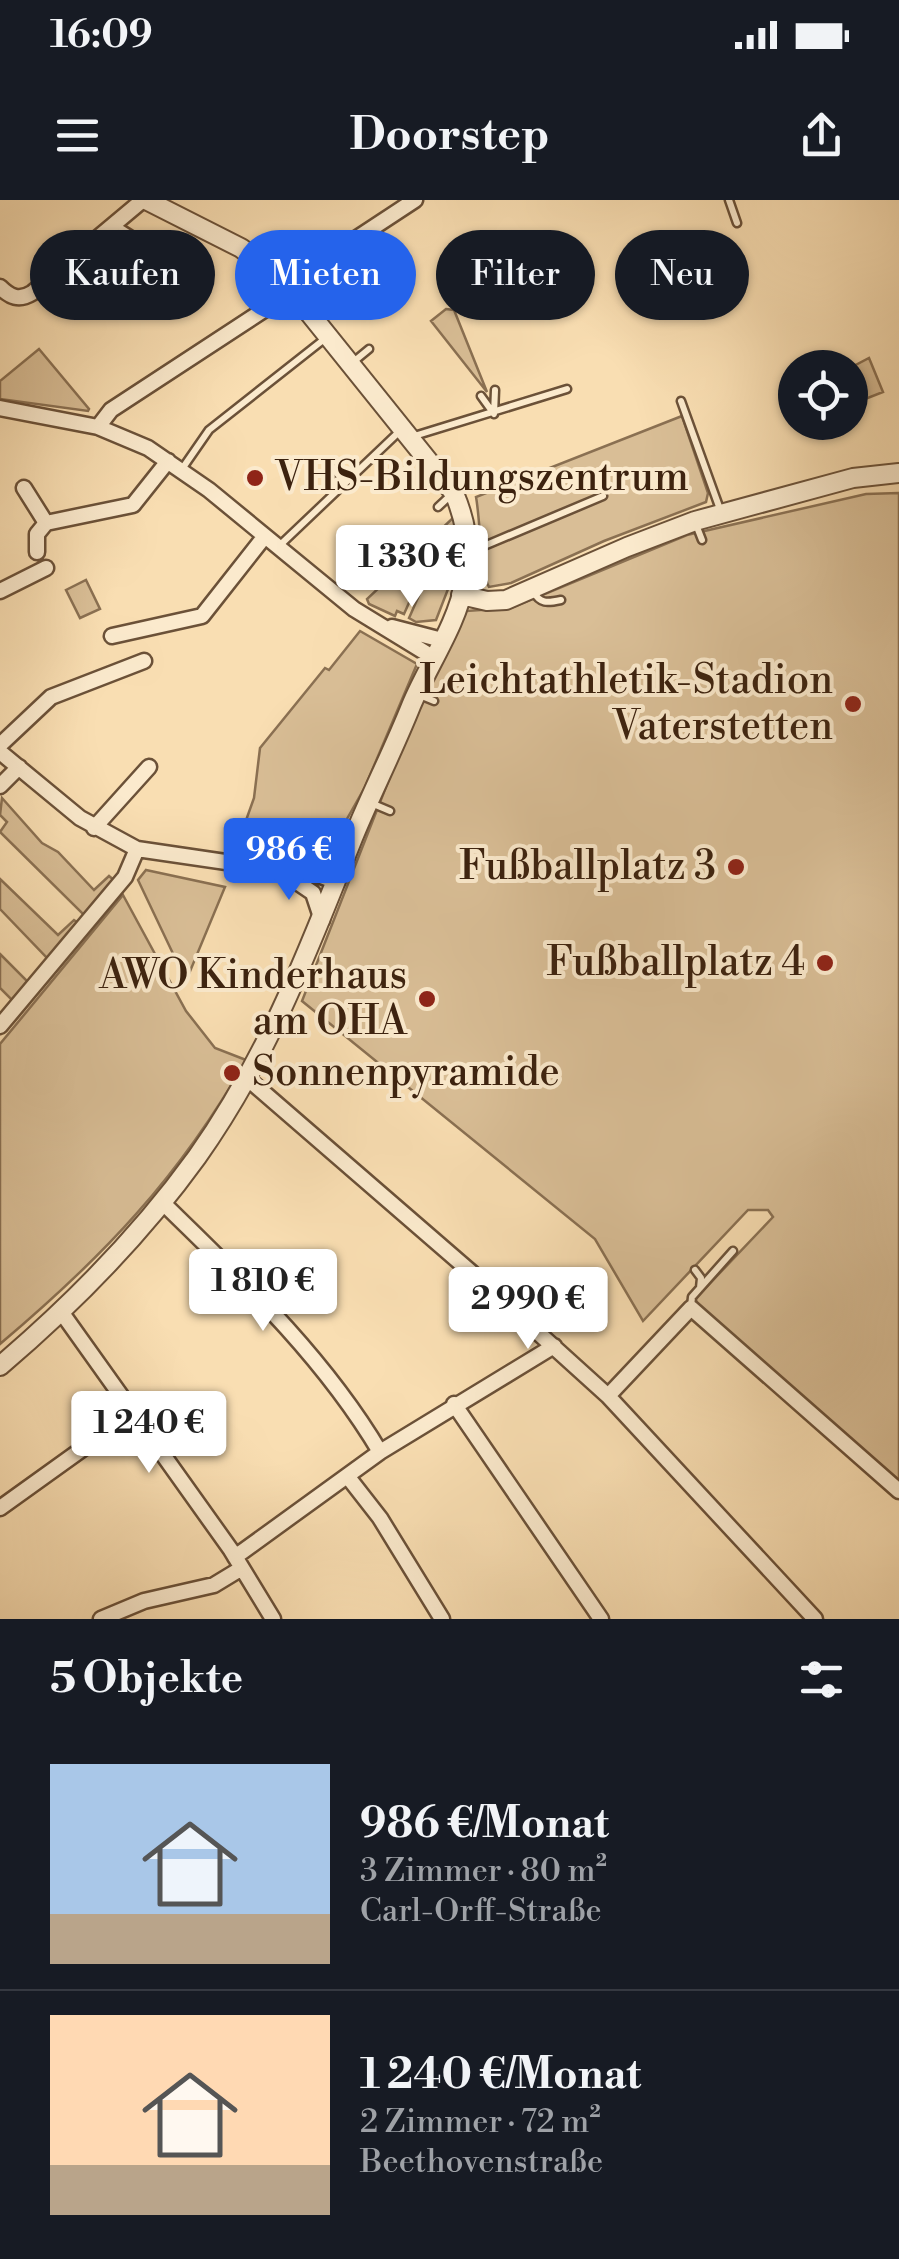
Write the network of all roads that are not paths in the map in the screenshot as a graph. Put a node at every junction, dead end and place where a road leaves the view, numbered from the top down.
1 (144, 200) edge
2 (415, 200) edge
3 (729, 200) edge
4 (738, 223) dead end
5 (116, 226) junction
6 (123, 230) edge
7 (369, 230) edge
8 (235, 246) edge
9 (0, 287) edge
10 (249, 320) edge
11 (315, 320) edge
12 (328, 336) junction
13 (369, 350) dead end
14 (351, 364) junction
15 (567, 389) dead end
16 (495, 390) dead end
17 (481, 396) dead end
18 (682, 401) dead end
19 (0, 408) edge
20 (494, 414) junction
21 (98, 426) junction
22 (407, 433) junction
23 (175, 465) junction
24 (332, 468) dead end
25 (899, 473) edge
26 (345, 482) junction
27 (24, 488) dead end
28 (454, 493) junction
29 (603, 496) dead end
30 (438, 507) dead end
31 (722, 513) junction
32 (695, 521) junction
33 (46, 523) junction
34 (264, 536) junction
35 (702, 540) dead end
36 (278, 547) junction
37 (468, 547) junction
38 (36, 552) dead end
39 (46, 568) dead end
40 (533, 590) junction
41 (0, 591) edge
42 (461, 595) junction
43 (561, 600) dead end
44 (112, 636) dead end
45 (438, 649) junction
46 (144, 661) dead end
47 (0, 749) edge
48 (148, 767) dead end
49 (19, 768) junction
50 (0, 786) edge
51 (370, 803) junction
52 (390, 811) dead end
53 (94, 828) junction
54 (351, 844) junction
55 (137, 849) junction
56 (280, 870) junction
57 (336, 882) junction
58 (322, 920) junction
59 (0, 1026) edge
60 (248, 1079) junction
61 (163, 1202) junction
62 (733, 1252) dead end
63 (695, 1270) dead end
64 (699, 1289) junction
65 (692, 1308) junction
66 (62, 1313) junction
67 (554, 1346) junction
68 (0, 1366) edge
69 (608, 1396) junction
70 (454, 1404) junction
71 (134, 1418) junction
72 (380, 1452) junction
73 (348, 1477) junction
74 (899, 1491) edge
75 (0, 1508) edge
76 (238, 1562) junction
77 (101, 1619) edge
78 (273, 1619) edge
79 (442, 1619) edge
80 (602, 1619) edge
81 (815, 1619) edge

1 - 5 street
1 - 8 street
2 - 7 street
3 - 4 lane
5 - 6 lane
5 - 9 street
10 - 21 street
11 - 12 street
12 - 14 street
12 - 23 lane
13 - 14 lane
14 - 22 street
15 - 20 lane
16 - 20 lane
17 - 20 lane
18 - 31 lane
19 - 21 street
20 - 22 lane
21 - 23 street
22 - 26 lane
22 - 28 street
23 - 33 street
23 - 34 street
24 - 26 lane
25 - 31 street
26 - 36 lane
27 - 33 street
28 - 30 lane
28 - 37 street
29 - 37 lane
31 - 32 street
32 - 35 lane
32 - 40 street
33 - 38 street
34 - 36 street
34 - 44 street
36 - 45 street
37 - 42 street
39 - 41 street
40 - 42 street
40 - 43 lane
42 - 45 street
45 - 51 street
46 - 47 street
47 - 49 street
48 - 53 street
49 - 50 street
49 - 53 street
51 - 52 lane
51 - 54 street
53 - 55 street
54 - 56 street
54 - 57 street
55 - 56 street
55 - 59 street
56 - 57 street
56 - 58 street
57 - 58 street
58 - 60 street
60 - 61 street
60 - 67 street
61 - 66 street
61 - 72 street
62 - 64 lane
63 - 64 lane
64 - 65 lane
65 - 69 street
65 - 74 street
66 - 68 street
66 - 71 street
67 - 69 street
67 - 70 street
69 - 81 street
70 - 72 street
70 - 80 street
71 - 75 street
71 - 76 street
72 - 73 street
73 - 76 street
73 - 79 street
76 - 77 street
76 - 78 street

